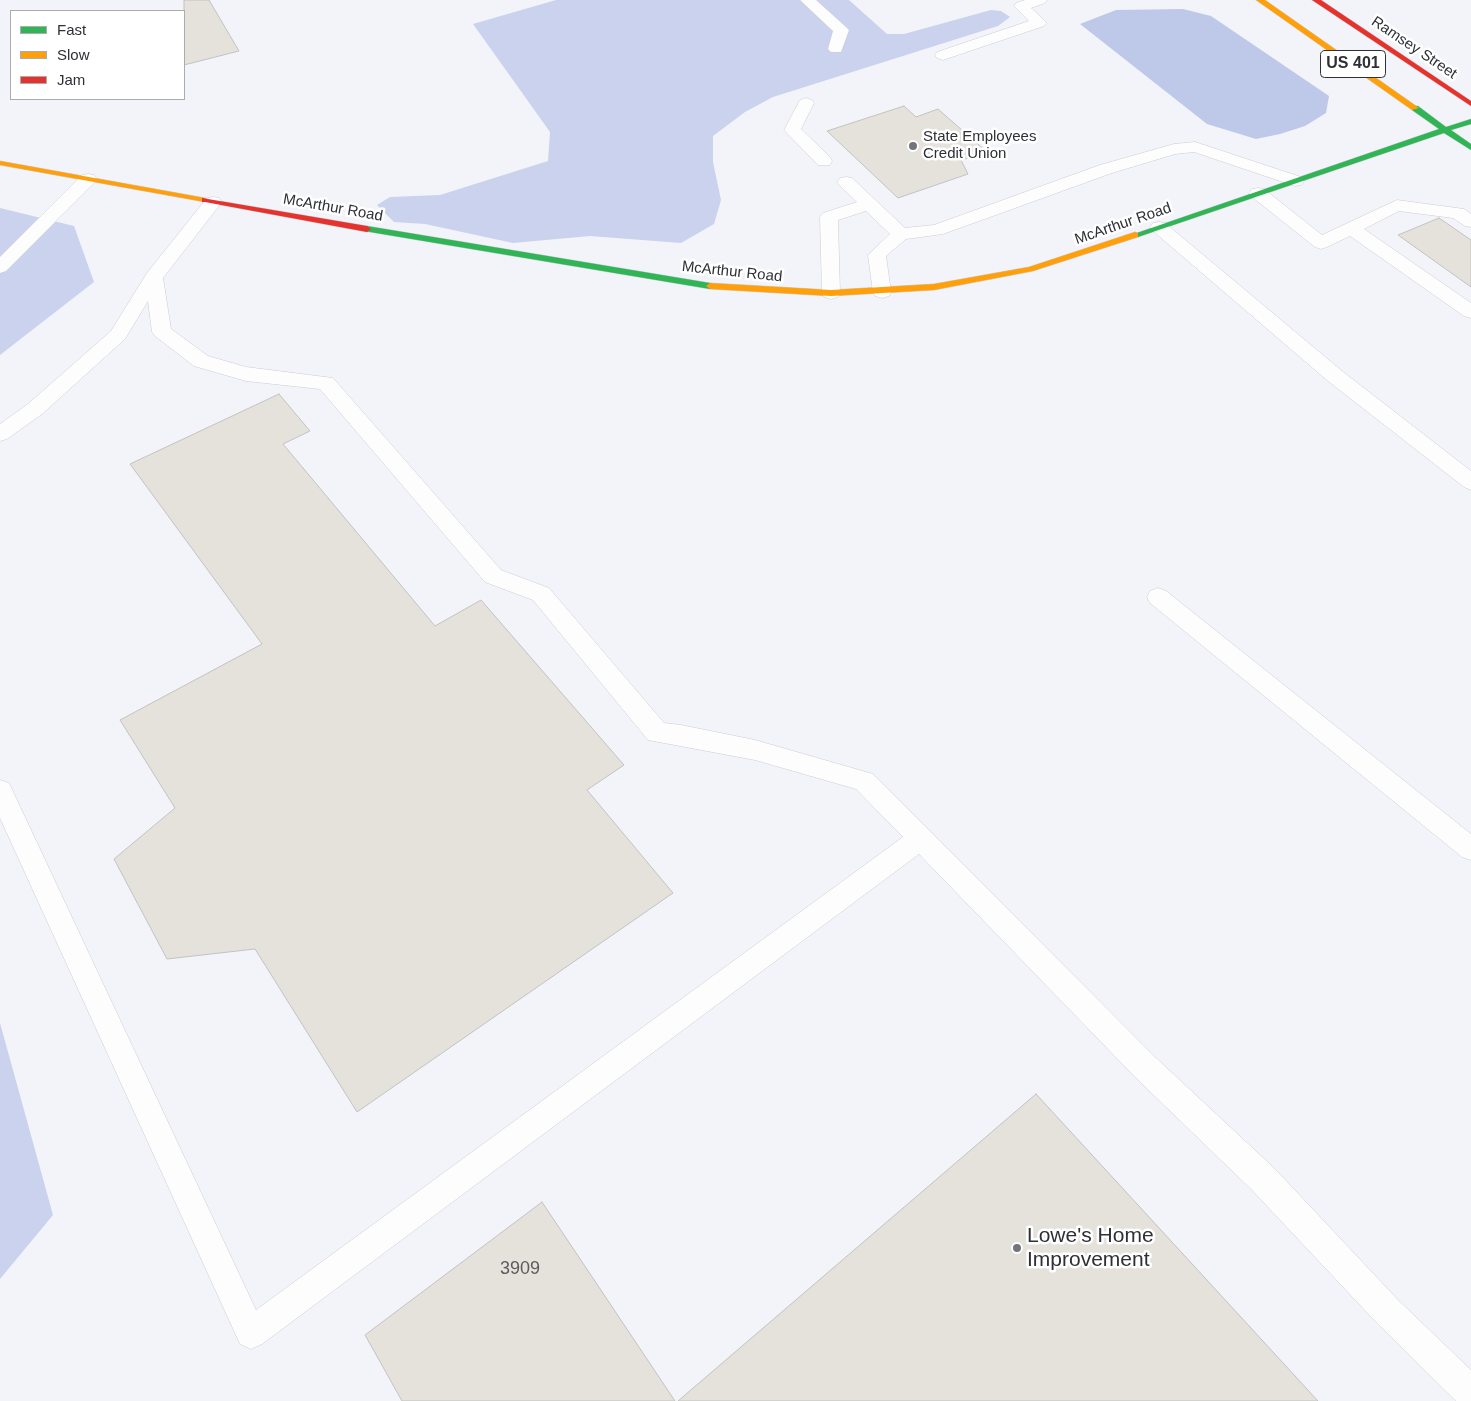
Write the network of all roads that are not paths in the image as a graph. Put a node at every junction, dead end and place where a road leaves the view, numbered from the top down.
1 (806, 0) edge
2 (1040, 0) edge
3 (1260, 0) edge
4 (1316, 0) edge
5 (836, 49) dead end
6 (944, 55) dead end
7 (806, 103) dead end
8 (1471, 104) edge
9 (1471, 120) edge
10 (1446, 129) junction
11 (1471, 148) edge
12 (824, 161) dead end
13 (0, 163) edge
14 (88, 179) junction
15 (1295, 181) junction
16 (846, 182) dead end
17 (1258, 194) junction
18 (213, 202) junction
19 (869, 204) junction
20 (1471, 222) edge
21 (1160, 228) junction
22 (1351, 228) junction
23 (901, 234) junction
24 (0, 267) edge
25 (154, 277) junction
26 (882, 292) junction
27 (832, 294) junction
28 (1471, 312) edge
29 (0, 434) edge
30 (1471, 482) edge
31 (1158, 598) dead end
32 (0, 791) edge
33 (920, 840) junction
34 (1471, 849) edge
35 (1471, 1393) edge

1 - 5 lane
2 - 6 lane
3 - 10 main road, US 401
4 - 8 main road, Ramsey Street / US 401
7 - 12 lane
9 - 10 main road, McArthur Road
10 - 11 main road, US 401
10 - 15 main road, McArthur Road
13 - 14 main road, McArthur Road
14 - 18 main road, McArthur Road
14 - 24 lane
15 - 17 main road, McArthur Road
15 - 23 lane
16 - 19 lane
17 - 21 main road, McArthur Road
17 - 22 lane
18 - 25 lane
18 - 27 main road, McArthur Road
19 - 23 lane
19 - 27 lane
20 - 22 lane
21 - 26 main road, McArthur Road
21 - 30 lane
22 - 28 lane
23 - 26 lane
25 - 29 lane
25 - 33 lane
26 - 27 main road, McArthur Road
31 - 34 lane
32 - 33 lane
33 - 35 lane

